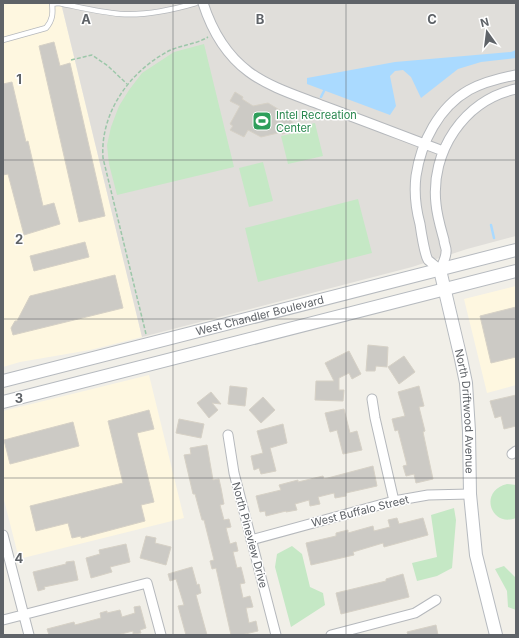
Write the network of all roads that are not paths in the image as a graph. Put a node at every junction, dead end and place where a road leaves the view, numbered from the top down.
1 (52, 3) edge
2 (196, 3) edge
3 (203, 3) edge
4 (3, 40) edge
5 (516, 75) edge
6 (516, 89) edge
7 (425, 144) junction
8 (443, 151) junction
9 (516, 250) edge
10 (440, 270) junction
11 (516, 271) edge
12 (445, 289) junction
13 (3, 381) edge
14 (372, 398) dead end
15 (3, 402) edge
16 (228, 435) dead end
17 (470, 494) junction
18 (394, 501) junction
19 (3, 535) edge
20 (251, 540) junction
21 (436, 600) dead end
22 (24, 615) junction
23 (3, 620) edge
24 (29, 635) edge
25 (161, 635) edge
26 (276, 635) edge
27 (331, 635) edge
28 (496, 635) edge

1 - 2 lane
1 - 4 lane
3 - 7 street
5 - 7 street
6 - 8 street
7 - 8 street
7 - 10 street
8 - 10 street
9 - 10 main road, West Chandler Boulevard
10 - 12 main road, North Driftwood Avenue
10 - 13 main road, West Chandler Boulevard
11 - 12 main road, West Chandler Boulevard
12 - 15 main road, West Chandler Boulevard
12 - 17 main road, North Driftwood Avenue
14 - 18 street
16 - 20 street, North Pineview Drive
17 - 18 street, West Buffalo Street
17 - 28 main road, North Driftwood Avenue
18 - 20 street, West Buffalo Street
19 - 22 street
20 - 26 street, North Pineview Drive
21 - 27 street
22 - 23 street
22 - 24 street
22 - 25 street

